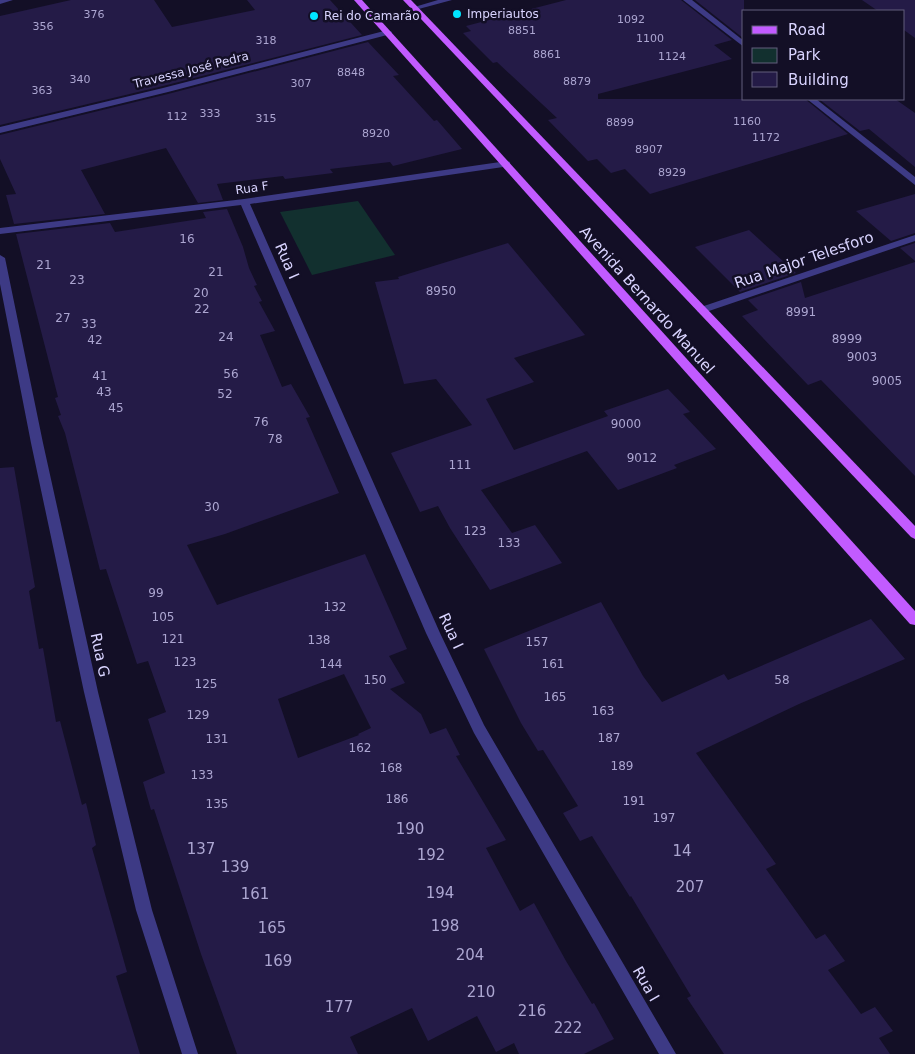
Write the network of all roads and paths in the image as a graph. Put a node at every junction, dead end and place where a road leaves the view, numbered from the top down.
1 (9, 0) edge
2 (358, 0) edge
3 (448, 0) edge
4 (699, 0) edge
5 (688, 1) edge
6 (0, 2) edge
7 (411, 4) edge
8 (388, 32) junction
9 (742, 43) edge
10 (812, 100) edge
11 (0, 130) edge
12 (507, 164) junction
13 (915, 182) edge
14 (244, 202) junction
15 (0, 231) edge
16 (915, 238) edge
17 (0, 258) edge
18 (702, 310) junction
19 (915, 534) edge
20 (915, 620) edge
21 (190, 1054) edge
22 (668, 1054) edge

1 - 6 street
2 - 8 main road, Avenida Bernardo Manuel
3 - 7 street
4 - 5 street
5 - 9 street
7 - 18 main road, Avenida Bernardo Manuel
8 - 11 street, Travessa José Pedra
8 - 12 main road, Avenida Bernardo Manuel
10 - 13 street
12 - 14 street, Rua F
12 - 20 main road, Avenida Bernardo Manuel
14 - 15 street, Rua F
14 - 22 street, Rua I
16 - 18 street, Rua Major Telesforo
17 - 21 street, Rua G
18 - 19 main road, Avenida Bernardo Manuel

